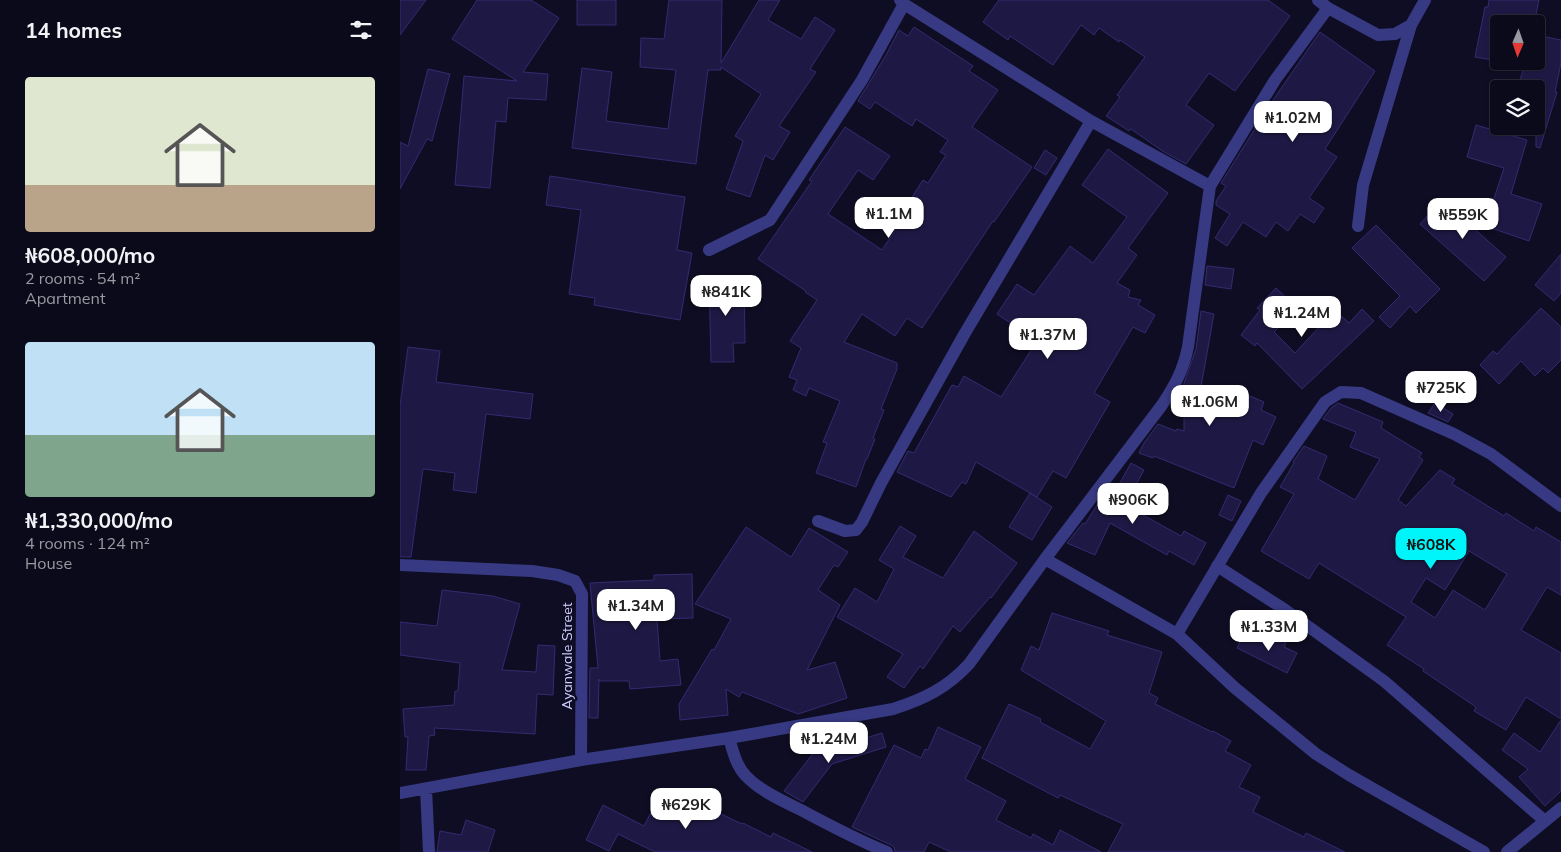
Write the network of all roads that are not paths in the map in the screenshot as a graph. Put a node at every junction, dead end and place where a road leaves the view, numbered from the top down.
1 (1424, 0) edge
2 (902, 2) edge
3 (1323, 4) edge
4 (1411, 25) junction
5 (1091, 122) junction
6 (1210, 186) junction
7 (1358, 226) dead end
8 (709, 250) dead end
9 (1561, 506) edge
10 (818, 520) dead end
11 (1045, 559) junction
12 (400, 565) edge
13 (1218, 566) junction
14 (1177, 634) junction
15 (729, 738) junction
16 (581, 760) junction
17 (426, 789) junction
18 (400, 793) edge
19 (1561, 808) edge
20 (1545, 821) junction
21 (429, 852) edge
22 (887, 852) edge
23 (1484, 852) edge
24 (1507, 852) edge

1 - 4 street
2 - 5 street
2 - 8 street
3 - 4 street
3 - 6 street
4 - 7 street
5 - 6 street
5 - 10 street
6 - 11 street
9 - 13 street
11 - 14 street
11 - 15 street
12 - 16 street, Ayanwale Street
13 - 14 street
13 - 20 street
14 - 23 street
15 - 16 street
15 - 22 street
16 - 17 street
17 - 18 street
17 - 21 street
19 - 20 street
20 - 24 street

